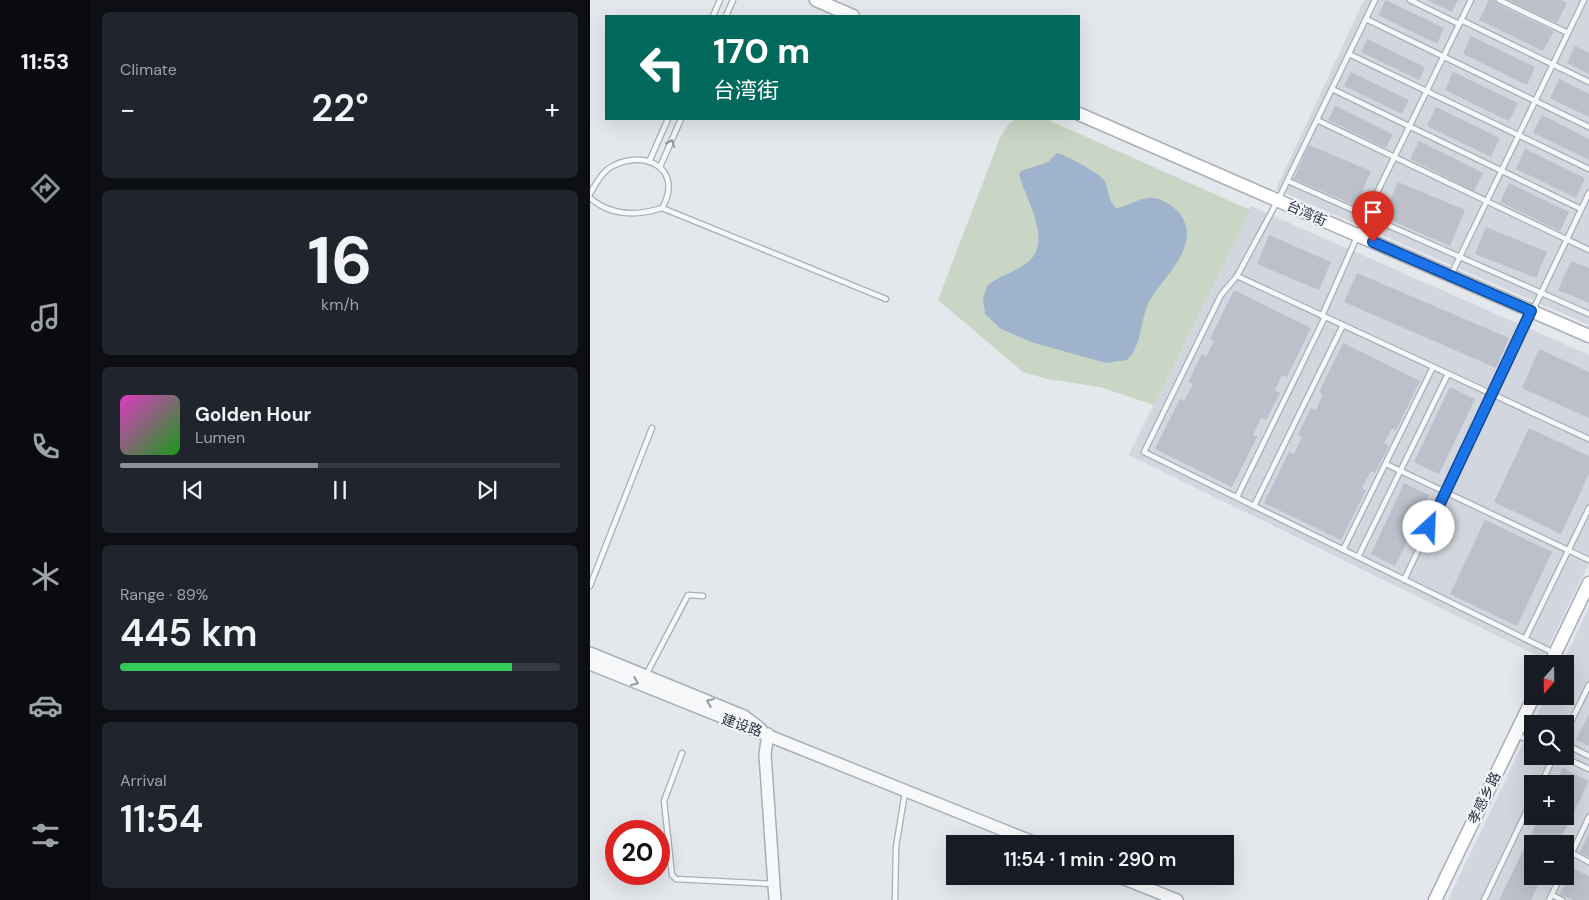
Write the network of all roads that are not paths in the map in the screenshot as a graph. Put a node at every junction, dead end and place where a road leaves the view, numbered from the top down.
1 (720, 0) edge
2 (733, 0) edge
3 (816, 0) edge
4 (1375, 0) edge
5 (1410, 0) edge
6 (1471, 0) edge
7 (1499, 0) edge
8 (1584, 0) edge
9 (713, 15) edge
10 (726, 15) edge
11 (851, 15) edge
12 (1366, 19) junction
13 (1460, 22) junction
14 (1568, 33) junction
15 (1349, 54) junction
16 (1443, 56) junction
17 (1552, 65) junction
18 (1589, 82) edge
19 (1332, 89) junction
20 (1426, 91) junction
21 (1535, 101) junction
22 (1080, 114) edge
23 (668, 120) edge
24 (681, 120) edge
25 (1317, 120) junction
26 (1409, 126) junction
27 (1589, 127) edge
28 (1518, 135) junction
29 (1394, 157) junction
30 (650, 162) junction
31 (660, 167) junction
32 (1589, 169) edge
33 (1501, 171) junction
34 (1288, 181) junction
35 (1589, 193) edge
36 (590, 196) edge
37 (1278, 200) junction
38 (1486, 201) junction
39 (662, 208) junction
40 (1581, 209) junction
41 (1366, 216) junction
42 (1358, 236) junction
43 (1566, 239) junction
44 (1589, 250) edge
45 (1459, 257) junction
46 (1237, 276) junction
47 (1450, 276) junction
48 (1540, 293) junction
49 (886, 299) dead end
50 (1531, 311) junction
51 (1589, 314) edge
52 (1324, 316) junction
53 (1343, 325) junction
54 (1589, 336) edge
55 (1433, 367) junction
56 (1448, 374) junction
57 (1492, 394) junction
58 (652, 428) dead end
59 (1589, 439) edge
60 (1386, 464) junction
61 (1400, 470) junction
62 (1446, 492) junction
63 (1236, 497) junction
64 (1254, 506) junction
65 (1589, 508) edge
66 (1344, 550) junction
67 (1569, 550) junction
68 (1358, 557) junction
69 (1589, 560) edge
70 (1404, 580) junction
71 (1589, 583) edge
72 (590, 586) edge
73 (703, 596) dead end
74 (1525, 639) junction
75 (590, 653) edge
76 (1548, 655) edge
77 (1553, 655) edge
78 (590, 664) edge
79 (646, 676) junction
80 (1589, 685) edge
81 (1531, 705) edge
82 (1574, 716) edge
83 (1523, 729) edge
84 (768, 734) junction
85 (1574, 748) edge
86 (682, 752) dead end
87 (1589, 756) edge
88 (1574, 762) edge
89 (1589, 770) edge
90 (905, 790) junction
91 (1524, 817) edge
92 (1589, 817) edge
93 (1016, 835) edge
94 (1574, 849) edge
95 (1574, 854) edge
96 (1589, 862) edge
97 (774, 884) junction
98 (1140, 885) edge
99 (1556, 885) edge
100 (1550, 898) edge
101 (775, 900) edge
102 (895, 900) edge
103 (1177, 900) edge
104 (1435, 900) edge
105 (1484, 900) edge
106 (1562, 900) edge

1 - 9 lane
2 - 10 lane
3 - 11 main road
4 - 12 lane
5 - 13 lane
6 - 13 lane
7 - 14 lane
8 - 14 lane
12 - 15 lane
12 - 16 lane
13 - 16 lane
13 - 17 lane
14 - 17 lane
15 - 19 lane
15 - 20 lane
16 - 20 lane
16 - 21 lane
17 - 18 lane
17 - 21 lane
19 - 25 lane
19 - 26 lane
20 - 26 lane
20 - 28 lane
21 - 27 lane
21 - 28 lane
22 - 37 main road, 台湾街
23 - 30 lane
31 -> 24 lane
25 - 29 lane
25 - 34 lane
26 - 29 lane
26 - 33 lane
28 - 32 lane
28 - 33 lane
29 - 38 lane
29 - 41 lane
30 - 31 lane
30 - 36 lane
31 - 39 lane
33 - 38 lane
33 - 40 lane
34 - 37 lane
34 - 41 lane
35 - 40 lane
36 - 39 lane
37 - 42 main road, 台湾街
37 - 46 lane
38 - 43 lane
38 - 45 lane
39 - 49 lane
40 - 43 lane
41 - 42 lane
41 - 45 lane
42 - 47 main road, 台湾街
42 - 52 lane
43 - 44 lane
43 - 48 lane
45 - 47 lane
45 - 48 lane
46 - 52 lane
46 - 63 lane
47 - 50 main road, 台湾街
48 - 50 lane
48 - 51 lane
50 - 54 main road, 台湾街
50 - 57 lane
52 - 53 lane
52 - 63 lane
53 - 55 lane
53 - 64 lane
55 - 56 lane
55 - 60 lane
56 - 57 lane
56 - 61 lane
57 - 59 lane
57 - 62 lane
58 - 72 lane
60 - 61 lane
60 - 66 lane
61 - 62 lane
61 - 68 lane
62 - 67 lane
62 - 70 lane
63 - 64 lane
64 - 66 lane
65 - 67 lane
66 - 68 lane
67 - 69 lane
67 - 74 lane
68 - 70 lane
70 - 74 lane
71 - 77 main road
73 - 79 lane
74 - 76 lane
75 - 79 street, 建设路
78 -> 84 street, 建设路
84 -> 79 street, 建设路
80 - 82 lane
81 - 83 main road, 孝感乡路
83 - 104 main road, 孝感乡路
84 - 90 street
84 - 97 street
85 - 87 lane
86 - 97 lane
88 - 89 lane
90 - 93 street
90 - 102 lane
91 - 105 lane
92 - 94 lane
95 - 96 lane
97 - 101 street
98 - 103 street
99 - 100 lane
100 - 106 lane

